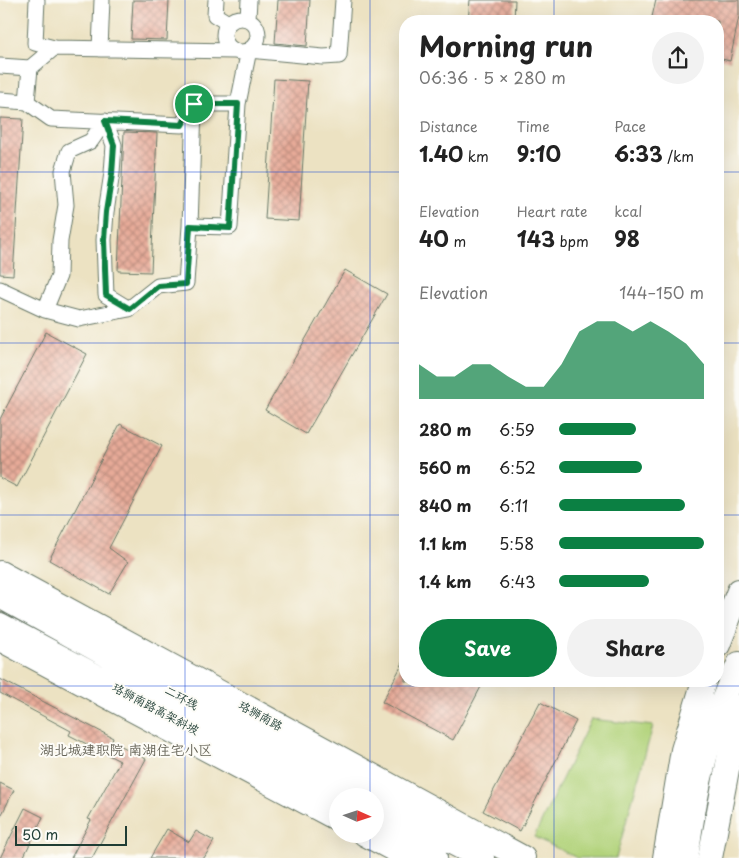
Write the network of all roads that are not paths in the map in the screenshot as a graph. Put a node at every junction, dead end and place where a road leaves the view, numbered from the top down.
1 (37, 0) edge
2 (102, 0) edge
3 (216, 0) edge
4 (249, 0) edge
5 (343, 0) edge
6 (248, 18) junction
7 (228, 23) junction
8 (54, 48) junction
9 (100, 49) junction
10 (242, 51) junction
11 (0, 66) edge
12 (30, 68) junction
13 (0, 100) edge
14 (27, 102) junction
15 (194, 104) junction
16 (238, 104) junction
17 (105, 121) junction
18 (190, 226) junction
19 (0, 289) edge
20 (130, 309) junction
21 (45, 310) junction
22 (0, 573) edge
23 (739, 591) edge
24 (0, 596) edge
25 (0, 625) edge
26 (724, 630) edge
27 (0, 639) edge
28 (739, 664) edge
29 (702, 687) edge
30 (739, 707) edge
31 (349, 788) edge
32 (329, 800) edge
33 (384, 807) edge
34 (329, 814) edge
35 (718, 814) junction
36 (384, 830) edge
37 (382, 843) edge
38 (410, 858) edge
39 (435, 858) edge
40 (482, 858) edge
41 (523, 858) edge
42 (665, 858) edge
43 (687, 858) edge
44 (710, 858) edge

1 - 8 street
2 - 9 street
3 - 7 street
4 - 6 street
5 - 10 street
6 - 7 street
6 - 10 street
7 - 10 street
8 - 9 street
8 - 12 street
9 - 10 street
10 - 16 street
11 - 12 street
12 - 14 street
13 - 14 street
14 - 17 street
15 - 16 street
15 - 17 street
15 - 18 street
16 - 18 street
17 - 20 street
17 - 21 street
18 - 20 street
19 - 21 street
20 - 21 street
22 - 41 main road, 珞狮南路
23 - 26 main road
24 - 31 main road, 二环线
25 - 32 main road, 珞狮南路高架斜坡
27 - 34 main road
28 - 43 main road
29 - 42 main road
30 - 35 main road
33 - 40 main road
35 - 43 main road
35 - 44 main road
36 - 39 main road
37 - 38 main road

